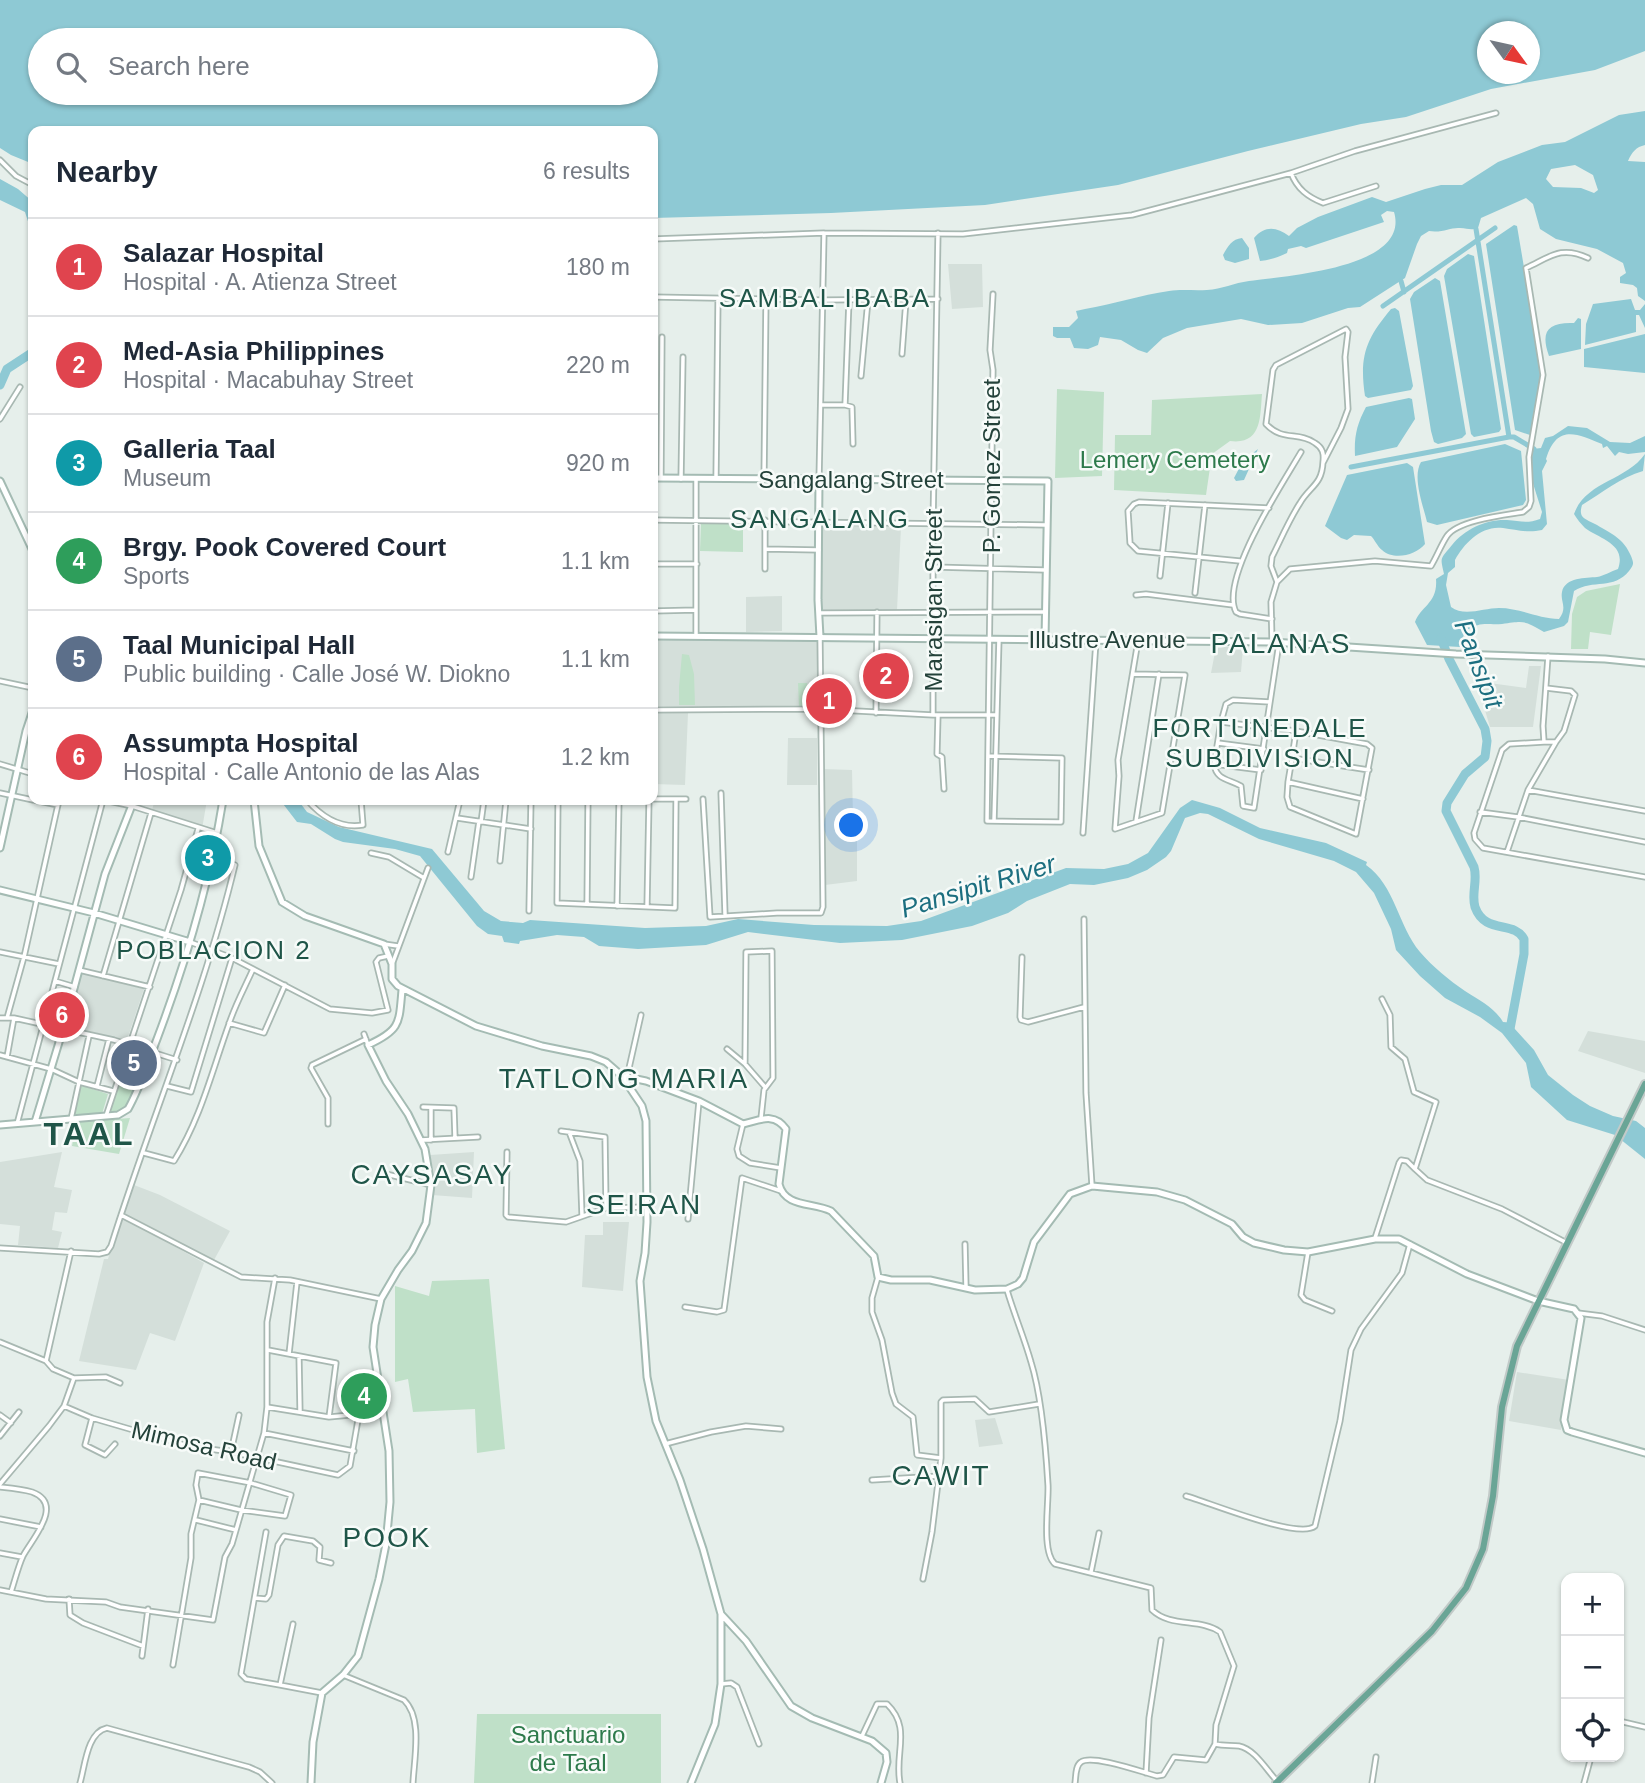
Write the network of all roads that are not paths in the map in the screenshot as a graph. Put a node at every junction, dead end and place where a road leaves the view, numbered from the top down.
1 (1496, 113) dead end
2 (0, 160) edge
3 (1292, 173) junction
4 (28, 182) edge
5 (1376, 186) dead end
6 (824, 233) junction
7 (938, 233) junction
8 (658, 239) edge
9 (1588, 258) dead end
10 (993, 294) dead end
11 (658, 297) edge
12 (766, 298) junction
13 (718, 299) junction
14 (938, 299) junction
15 (823, 300) junction
16 (849, 300) junction
17 (868, 300) junction
18 (906, 300) junction
19 (662, 337) dead end
20 (902, 354) dead end
21 (683, 357) dead end
22 (862, 376) dead end
23 (20, 387) dead end
24 (821, 405) junction
25 (845, 405) junction
26 (0, 419) edge
27 (853, 444) dead end
28 (1301, 452) dead end
29 (1323, 463) junction
30 (661, 478) joint
31 (681, 479) junction
32 (764, 479) junction
33 (696, 480) junction
34 (716, 480) junction
35 (819, 480) junction
36 (935, 480) junction
37 (0, 481) edge
38 (990, 481) junction
39 (1168, 503) junction
40 (1205, 505) junction
41 (1269, 508) junction
42 (698, 519) junction
43 (658, 520) edge
44 (765, 520) junction
45 (819, 521) junction
46 (933, 525) junction
47 (991, 525) junction
48 (1046, 525) junction
49 (28, 540) edge
50 (765, 550) junction
51 (819, 550) junction
52 (1162, 554) junction
53 (1198, 556) junction
54 (1240, 561) junction
55 (658, 564) edge
56 (697, 564) junction
57 (934, 567) junction
58 (765, 569) dead end
59 (991, 569) junction
60 (1045, 570) junction
61 (1160, 576) dead end
62 (1277, 582) junction
63 (1195, 593) dead end
64 (1136, 595) dead end
65 (1233, 605) junction
66 (696, 610) junction
67 (658, 611) edge
68 (933, 611) junction
69 (990, 611) junction
70 (877, 612) junction
71 (1044, 612) junction
72 (818, 613) junction
73 (1272, 619) junction
74 (658, 636) edge
75 (696, 636) junction
76 (820, 637) junction
77 (877, 638) junction
78 (934, 638) junction
79 (990, 639) junction
80 (999, 639) junction
81 (1097, 639) junction
82 (1045, 640) junction
83 (1138, 641) junction
84 (1272, 642) junction
85 (1279, 643) junction
86 (1548, 656) junction
87 (1645, 663) edge
88 (1133, 674) junction
89 (1159, 674) junction
90 (0, 681) edge
91 (28, 687) edge
92 (1546, 688) junction
93 (1270, 702) junction
94 (819, 709) junction
95 (658, 710) edge
96 (876, 713) junction
97 (935, 715) junction
98 (989, 715) junction
99 (996, 715) junction
100 (1221, 722) junction
101 (28, 728) edge
102 (1266, 729) junction
103 (1296, 731) junction
104 (1545, 742) junction
105 (1556, 742) junction
106 (1219, 743) junction
107 (1265, 749) junction
108 (988, 756) junction
109 (995, 757) junction
110 (1292, 758) junction
111 (0, 764) edge
112 (1214, 764) junction
113 (17, 768) junction
114 (1261, 770) junction
115 (1368, 770) junction
116 (28, 772) edge
117 (1288, 782) junction
118 (944, 789) dead end
119 (1528, 790) junction
120 (0, 793) edge
121 (721, 793) dead end
122 (11, 794) junction
123 (28, 799) edge
124 (676, 799) junction
125 (686, 799) dead end
126 (704, 799) dead end
127 (1363, 799) junction
128 (658, 800) edge
129 (59, 805) edge
130 (103, 805) edge
131 (132, 805) edge
132 (137, 805) edge
133 (222, 805) edge
134 (255, 805) edge
135 (312, 805) edge
136 (361, 805) edge
137 (459, 805) edge
138 (483, 805) edge
139 (506, 805) edge
140 (531, 805) edge
141 (558, 805) edge
142 (588, 805) edge
143 (620, 805) edge
144 (651, 805) edge
145 (1645, 811) edge
146 (1480, 812) junction
147 (151, 813) junction
148 (1518, 817) junction
149 (457, 818) junction
150 (994, 821) junction
151 (480, 822) junction
152 (1136, 822) junction
153 (505, 825) junction
154 (198, 829) junction
155 (531, 829) junction
156 (217, 833) junction
157 (1083, 834) dead end
158 (1645, 842) edge
159 (0, 848) edge
160 (448, 852) dead end
161 (1507, 852) junction
162 (371, 853) dead end
163 (212, 857) junction
164 (500, 861) dead end
165 (428, 868) dead end
166 (471, 877) dead end
167 (1645, 877) edge
168 (424, 878) junction
169 (0, 890) edge
170 (36, 898) junction
171 (587, 904) junction
172 (617, 906) junction
173 (647, 907) junction
174 (73, 908) junction
175 (529, 911) dead end
176 (94, 913) junction
177 (725, 915) junction
178 (1084, 919) dead end
179 (118, 920) junction
180 (166, 933) junction
181 (190, 942) junction
182 (384, 944) junction
183 (398, 946) junction
184 (212, 949) junction
185 (0, 952) edge
186 (389, 955) junction
187 (24, 957) junction
188 (1023, 957) dead end
189 (232, 958) junction
190 (59, 964) junction
191 (392, 964) junction
192 (253, 969) junction
193 (79, 970) junction
194 (103, 976) junction
195 (55, 981) junction
196 (285, 985) junction
197 (75, 987) junction
198 (150, 987) junction
199 (402, 990) junction
200 (1382, 999) dead end
201 (1084, 1007) junction
202 (640, 1015) dead end
203 (0, 1018) edge
204 (7, 1018) junction
205 (14, 1018) junction
206 (229, 1023) junction
207 (43, 1024) junction
208 (63, 1029) junction
209 (89, 1035) junction
210 (109, 1039) junction
211 (366, 1039) junction
212 (130, 1045) junction
213 (727, 1049) dead end
214 (152, 1052) junction
215 (0, 1055) edge
216 (6, 1057) junction
217 (177, 1060) junction
218 (32, 1064) junction
219 (745, 1065) junction
220 (51, 1069) junction
221 (624, 1077) junction
222 (79, 1082) junction
223 (167, 1086) junction
224 (97, 1087) junction
225 (765, 1087) junction
226 (1644, 1088) edge
227 (113, 1091) junction
228 (699, 1101) junction
229 (423, 1108) dead end
230 (431, 1108) junction
231 (106, 1116) junction
232 (761, 1118) junction
233 (71, 1119) junction
234 (35, 1122) junction
235 (16, 1124) junction
236 (328, 1124) dead end
237 (743, 1124) junction
238 (0, 1125) edge
239 (561, 1131) dead end
240 (569, 1132) junction
241 (478, 1137) dead end
242 (455, 1138) junction
243 (421, 1140) junction
244 (431, 1140) junction
245 (507, 1152) dead end
246 (144, 1153) junction
247 (781, 1168) junction
248 (1415, 1169) junction
249 (386, 1174) dead end
250 (431, 1185) junction
251 (1092, 1186) junction
252 (781, 1191) junction
253 (646, 1207) junction
254 (606, 1208) junction
255 (121, 1215) junction
256 (582, 1216) junction
257 (688, 1219) dead end
258 (1375, 1239) junction
259 (1410, 1242) junction
260 (1567, 1243) junction
261 (965, 1244) dead end
262 (0, 1248) edge
263 (71, 1251) junction
264 (1308, 1252) junction
265 (878, 1278) junction
266 (275, 1279) junction
267 (297, 1282) junction
268 (966, 1288) junction
269 (1007, 1289) junction
270 (380, 1299) junction
271 (1538, 1301) junction
272 (685, 1307) dead end
273 (1332, 1311) dead end
274 (1578, 1313) junction
275 (1645, 1330) edge
276 (0, 1342) edge
277 (267, 1350) junction
278 (289, 1354) junction
279 (299, 1356) junction
280 (46, 1361) junction
281 (74, 1378) junction
282 (120, 1383) dead end
283 (1039, 1404) junction
284 (64, 1406) junction
285 (267, 1407) junction
286 (300, 1411) junction
287 (19, 1412) dead end
288 (382, 1412) junction
289 (239, 1415) dead end
290 (359, 1415) junction
291 (0, 1416) edge
292 (329, 1417) junction
293 (92, 1418) junction
294 (11, 1423) junction
295 (781, 1429) dead end
296 (264, 1433) junction
297 (0, 1436) edge
298 (115, 1444) dead end
299 (665, 1444) junction
300 (354, 1451) junction
301 (231, 1452) junction
302 (1645, 1453) edge
303 (941, 1458) junction
304 (258, 1459) junction
305 (939, 1476) junction
306 (872, 1480) dead end
307 (251, 1483) junction
308 (0, 1485) edge
309 (1185, 1496) dead end
310 (198, 1500) junction
311 (241, 1510) junction
312 (0, 1519) edge
313 (196, 1520) junction
314 (41, 1527) junction
315 (236, 1530) junction
316 (267, 1532) dead end
317 (1099, 1533) dead end
318 (0, 1553) edge
319 (22, 1557) junction
320 (331, 1563) dead end
321 (1091, 1573) junction
322 (923, 1579) dead end
323 (0, 1590) edge
324 (11, 1592) junction
325 (256, 1598) junction
326 (69, 1599) junction
327 (148, 1609) junction
328 (721, 1614) junction
329 (183, 1616) junction
330 (293, 1624) dead end
331 (1161, 1640) dead end
332 (143, 1646) junction
333 (142, 1656) dead end
334 (173, 1665) dead end
335 (344, 1675) junction
336 (721, 1684) junction
337 (281, 1685) junction
338 (322, 1693) junction
339 (1624, 1722) edge
340 (1645, 1727) edge
341 (862, 1737) junction
342 (759, 1744) dead end
343 (1215, 1744) junction
344 (1376, 1757) dead end
345 (1590, 1762) edge
346 (1146, 1773) junction
347 (80, 1783) edge
348 (272, 1783) edge
349 (311, 1783) edge
350 (413, 1783) edge
351 (691, 1783) edge
352 (881, 1783) edge
353 (900, 1783) edge
354 (1075, 1783) edge
355 (1278, 1783) edge
356 (1372, 1783) edge
357 (1584, 1783) edge

1 - 3 street
2 - 4 street
3 - 5 street
3 - 7 street
6 - 7 street
6 - 8 street
6 - 15 street
7 - 14 street, Marasigan Street
9 - 62 street
10 - 38 street, P. Gomez Street
11 - 13 street
12 - 13 street
12 - 15 street
12 - 32 street
13 - 34 street
14 - 18 street
14 - 36 street, Marasigan Street
15 - 16 street
15 - 24 street
16 - 17 street
16 - 25 street
17 - 18 street
17 - 22 street
18 - 20 street
19 - 30 street
21 - 31 street
23 - 26 street
24 - 25 street
24 - 35 street
25 - 27 street
28 - 41 street
29 - 29 street
29 - 62 street
30 - 31 street, Sangalang Street
31 - 33 street, Sangalang Street
32 - 34 street, Sangalang Street
32 - 35 street, Sangalang Street
33 - 34 street, Sangalang Street
33 - 42 street
35 - 36 street, Sangalang Street
35 - 45 street
36 - 38 street, Sangalang Street
36 - 46 street, Marasigan Street
37 - 49 street
38 - 47 street, P. Gomez Street
38 - 48 street, Sangalang Street
39 - 40 street
39 - 52 street
39 - 52 street
40 - 41 street
40 - 53 street
41 - 54 street
42 - 43 street
42 - 44 street
42 - 56 street
44 - 45 street
44 - 50 street
45 - 46 street
45 - 51 street
46 - 47 street
46 - 57 street, Marasigan Street
47 - 48 street
47 - 59 street, P. Gomez Street
48 - 60 street
50 - 51 street
50 - 58 street
51 - 72 street
52 - 53 street
52 - 61 street
53 - 54 street
53 - 63 street
54 - 65 street
55 - 56 street
56 - 66 street
57 - 59 street
57 - 68 street, Marasigan Street
59 - 60 street
59 - 69 street, P. Gomez Street
60 - 71 street
62 - 73 street
64 - 65 street
65 - 73 street
66 - 67 street
66 - 75 street
68 - 69 street
68 - 70 street
68 - 78 street, Marasigan Street
69 - 71 street
69 - 79 street, P. Gomez Street
70 - 72 street
70 - 77 street
71 - 82 street
72 - 76 street
73 - 84 street
74 - 75 street, Illustre Avenue
75 - 76 street, Illustre Avenue
76 - 77 street, Illustre Avenue
76 - 94 street
77 - 78 street, Illustre Avenue
77 - 96 street
78 - 79 street, Illustre Avenue
78 - 97 street, Marasigan Street
79 - 80 street, Illustre Avenue
79 - 98 street, P. Gomez Street
80 - 82 street, Illustre Avenue
80 - 99 street
81 - 82 street, Illustre Avenue
81 - 83 street, Illustre Avenue
81 - 157 street
83 - 84 street, Illustre Avenue
83 - 88 street
84 - 85 street, Illustre Avenue
85 - 86 street, Illustre Avenue
85 - 93 street
86 - 87 street, Illustre Avenue
86 - 92 street
88 - 89 street
88 - 152 street
89 - 152 street
89 - 152 street
90 - 91 street
92 - 104 street
92 - 105 street
93 - 100 street
93 - 102 street
94 - 95 street
94 - 96 street
94 - 177 street
96 - 97 street
97 - 98 street
97 - 118 street, Marasigan Street
98 - 99 street
98 - 108 street, P. Gomez Street
99 - 109 street
100 - 102 street
100 - 106 street
101 - 113 street
102 - 103 street
102 - 107 street
103 - 110 street
103 - 115 street
104 - 105 street
104 - 146 street
105 - 119 street
106 - 107 street
106 - 112 street
107 - 114 street
108 - 109 street
108 - 150 street, P. Gomez Street
109 - 150 street
109 - 150 street
110 - 115 street
110 - 117 street
111 - 113 street
112 - 114 street
112 - 114 street
113 - 116 street
113 - 122 street
115 - 127 street
117 - 127 street
117 - 127 street
119 - 145 street
119 - 148 street
120 - 122 street
121 - 177 street
122 - 123 street
122 - 159 street
124 - 125 street
124 - 128 street
124 - 173 street
126 - 177 street
129 - 170 street
130 - 174 street
131 - 176 street
132 - 147 street
133 - 156 street
134 - 182 street
135 - 136 street
137 - 149 street
138 - 151 street
139 - 153 street
140 - 155 street
141 - 171 street
142 - 171 street
143 - 172 street
144 - 173 street
146 - 148 street
146 - 161 street
147 - 154 street
147 - 179 street
148 - 158 street
148 - 161 street
149 - 151 street
149 - 160 street
151 - 153 street
151 - 166 street
153 - 155 street
153 - 164 street
154 - 156 street
154 - 180 street
155 - 175 street
156 - 163 street
161 - 167 street
162 - 168 street
163 - 181 street
163 - 184 street
165 - 168 street
168 - 183 street
169 - 170 street
170 - 174 street
170 - 187 street
171 - 172 street
172 - 173 street
174 - 176 street
174 - 190 street
176 - 179 street
176 - 193 street
178 - 201 street
179 - 180 street
179 - 194 street
180 - 181 street
180 - 198 street
181 - 184 street
181 - 214 street
182 - 183 street
182 - 186 street
183 - 191 street
184 - 189 street
184 - 217 street
185 - 187 street
186 - 191 street
186 - 196 street
187 - 190 street
187 - 204 street
188 - 201 street
189 - 192 street
189 - 223 street
190 - 195 street
191 - 199 street
192 - 196 street
192 - 206 street
193 - 194 street
193 - 197 street
194 - 198 street
195 - 197 street
195 - 207 street
196 - 206 street
197 - 208 street
198 - 212 street
199 - 211 street
199 - 221 street
200 - 248 street
201 - 251 street
202 - 221 street
203 - 204 street
204 - 205 street
205 - 207 street
205 - 216 street
206 - 246 street
207 - 208 street
207 - 218 street
208 - 209 street
208 - 220 street
209 - 210 street
209 - 222 street
210 - 212 street
210 - 224 street
211 - 236 street
211 - 243 street
212 - 214 street
212 - 227 street
213 - 219 street
214 - 217 street
214 - 231 street
215 - 216 street
216 - 218 street
217 - 223 street
218 - 220 street
218 - 235 street
219 - 225 street
219 - 225 street
220 - 222 street
220 - 234 street
221 - 228 street
221 - 253 street
222 - 224 street
222 - 233 street
223 - 246 street
224 - 227 street
225 - 232 street
226 - 260 main road
227 - 231 street
228 - 237 street
228 - 257 street
229 - 230 street
230 - 242 street
230 - 244 street
231 - 233 street
232 - 237 street
232 - 247 street
233 - 234 street
234 - 235 street
235 - 238 street
237 - 247 street
239 - 240 street
240 - 254 street
240 - 256 street
241 - 242 street
242 - 244 street
243 - 244 street
243 - 250 street
245 - 256 street
246 - 255 street
247 - 252 street
248 - 258 street
248 - 260 street
249 - 250 street
250 - 270 street
251 - 264 street
251 - 269 street
252 - 265 street
252 - 272 street
253 - 254 street
253 - 299 street
254 - 256 street
255 - 263 street
255 - 266 street
258 - 259 street
258 - 264 street
259 - 271 street
259 - 309 street
260 - 271 main road
261 - 268 street
262 - 263 street
263 - 280 street
264 - 273 street
265 - 268 street
265 - 303 street
266 - 267 street
266 - 277 street
267 - 270 street
267 - 278 street
268 - 269 street
269 - 283 street
270 - 288 street
271 - 274 street
271 - 355 main road
274 - 275 street
274 - 302 street
276 - 280 street
277 - 278 street
277 - 285 street
278 - 279 street
279 - 286 street
279 - 292 street
280 - 281 street
281 - 282 street
281 - 284 street
283 - 303 street
283 - 321 street
284 - 293 street, Mimosa Road
284 - 308 street
285 - 286 street
285 - 296 street
286 - 292 street
287 - 294 street
288 - 290 street
288 - 335 street
289 - 301 street
290 - 292 street
290 - 300 street
291 - 294 street
293 - 298 street
293 - 301 street, Mimosa Road
294 - 297 street
295 - 299 street
296 - 300 street
296 - 304 street
299 - 328 street
300 - 304 street, Mimosa Road
301 - 304 street, Mimosa Road
303 - 305 street
304 - 307 street
305 - 306 street
305 - 322 street
307 - 310 street
307 - 311 street
307 - 311 street
308 - 314 street
310 - 311 street
310 - 313 street
311 - 315 street
312 - 314 street
313 - 315 street
313 - 329 street
314 - 319 street
315 - 329 street
316 - 325 street
317 - 321 street
318 - 319 street
319 - 324 street
320 - 325 street
321 - 343 street
323 - 324 street
324 - 326 street
325 - 337 street
326 - 327 street
326 - 332 street
327 - 329 street
327 - 332 street
328 - 336 street
328 - 341 street
329 - 334 street
330 - 337 street
331 - 346 street
332 - 333 street
335 - 338 street
335 - 350 street
336 - 342 street
336 - 351 street
337 - 338 street
338 - 349 street
339 - 340 street
341 - 352 street
341 - 353 street
343 - 346 street
343 - 355 street
344 - 356 street
345 - 357 street
346 - 354 street
347 - 348 street

